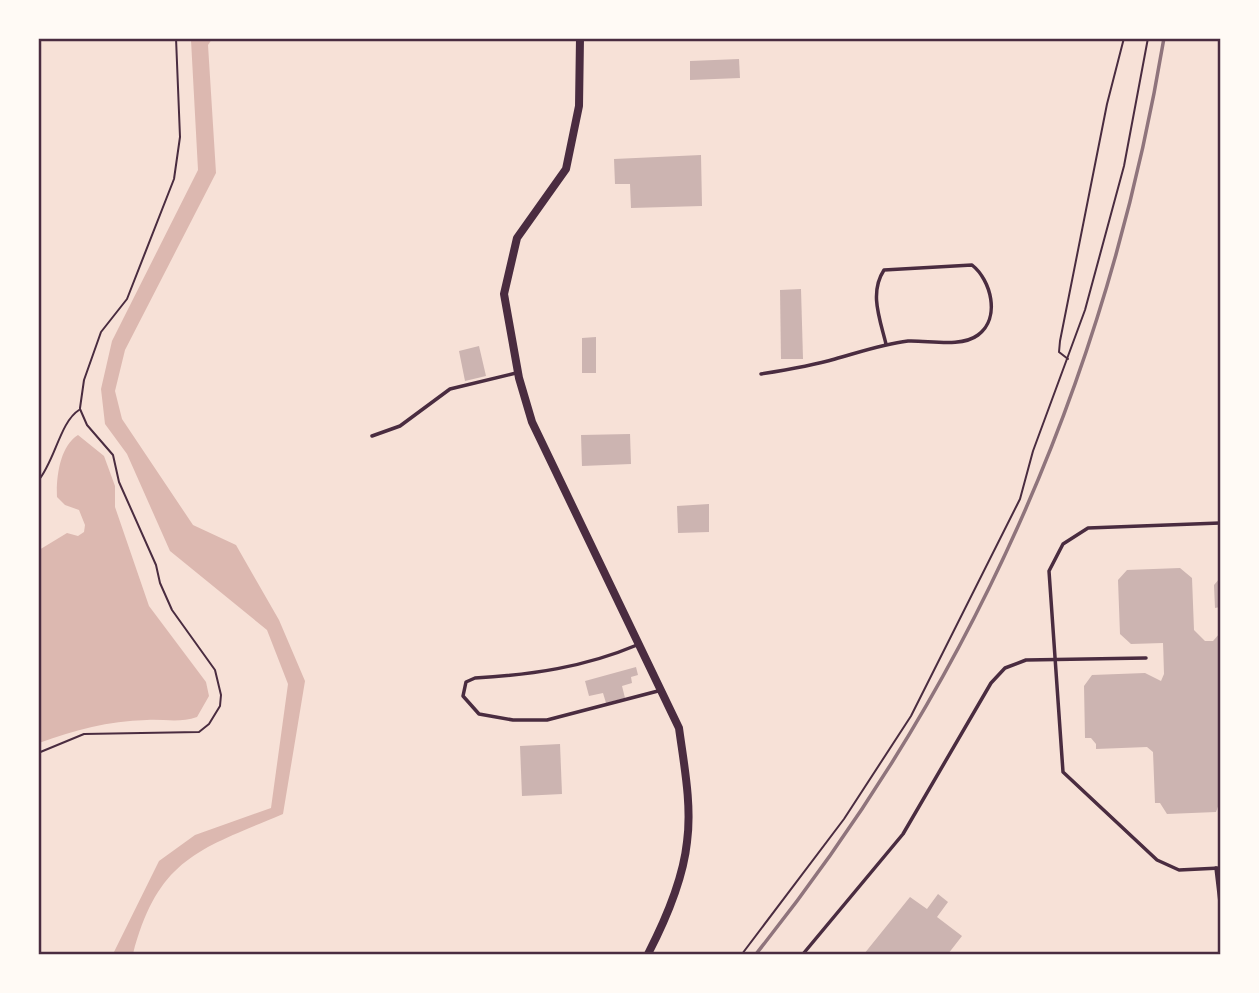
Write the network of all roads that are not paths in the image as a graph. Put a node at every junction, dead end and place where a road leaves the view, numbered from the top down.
1 (580, 38) edge
2 (886, 344) junction
3 (518, 373) junction
4 (761, 374) dead end
5 (372, 436) dead end
6 (1220, 523) edge
7 (639, 645) junction
8 (1146, 658) dead end
9 (1055, 660) junction
10 (661, 690) junction
11 (1218, 868) edge
12 (1220, 902) edge
13 (648, 954) edge
14 (803, 954) edge

1 - 3 street
2 - 2 lane
2 - 4 lane
3 - 5 lane
3 - 7 street
6 - 9 lane
7 - 10 street
7 - 10 lane
8 - 9 lane
9 - 11 lane
9 - 14 lane
10 - 13 street
11 - 12 lane

